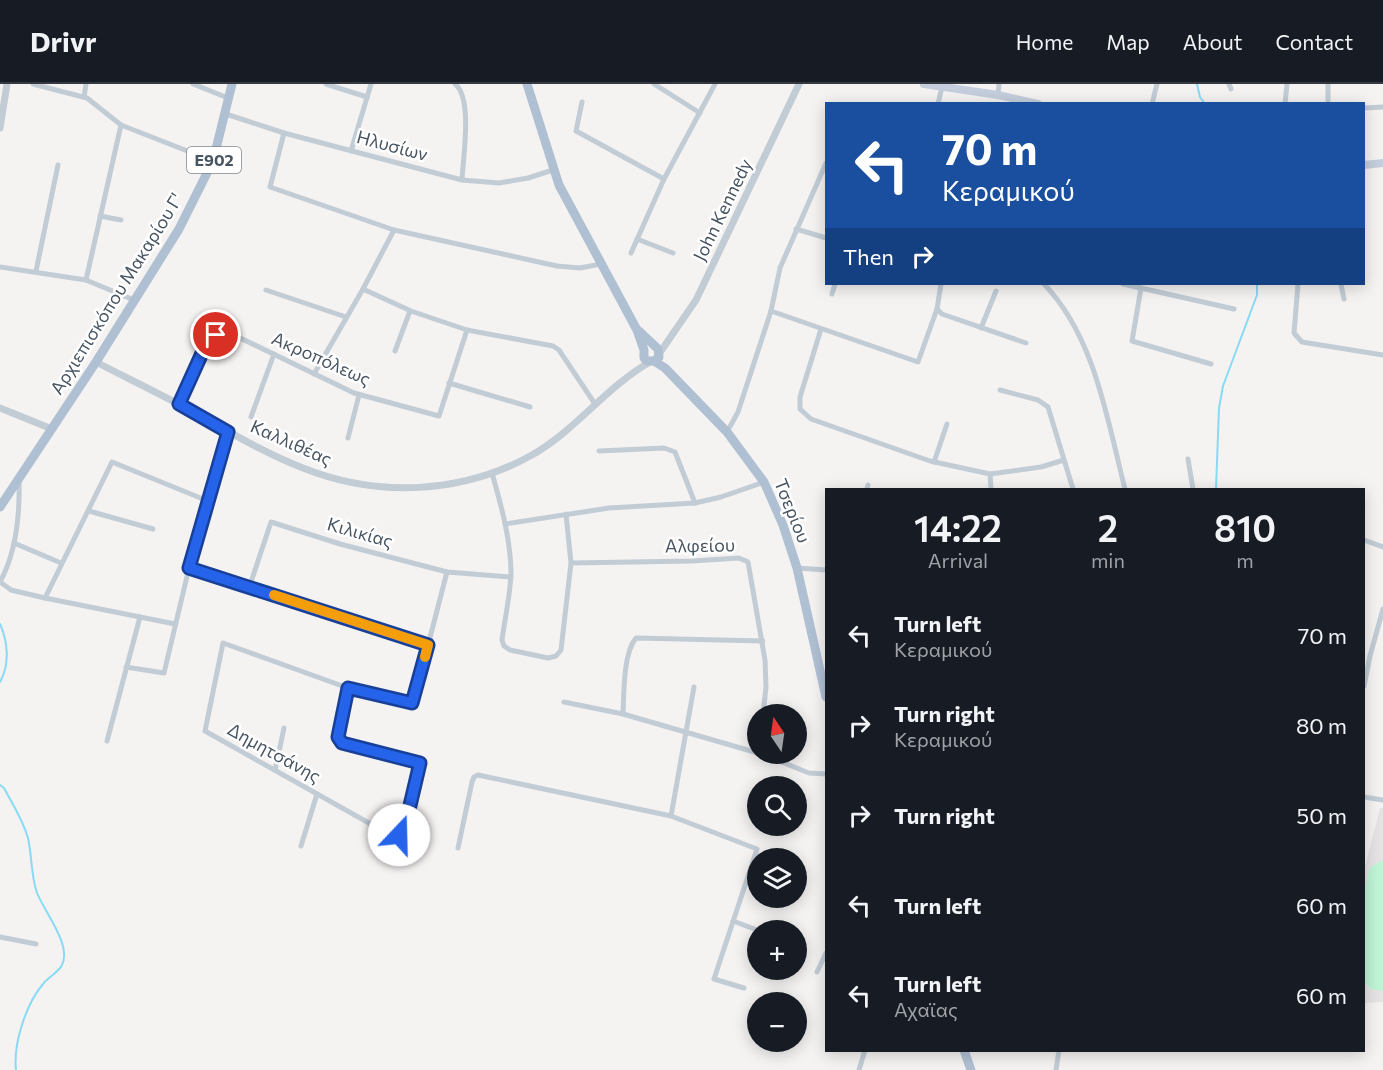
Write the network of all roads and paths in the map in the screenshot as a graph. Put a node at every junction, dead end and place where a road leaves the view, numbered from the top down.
1 (8, 84) edge
2 (33, 84) edge
3 (86, 84) edge
4 (193, 84) edge
5 (232, 84) edge
6 (326, 84) edge
7 (371, 84) edge
8 (455, 84) edge
9 (527, 84) edge
10 (654, 84) edge
11 (715, 84) edge
12 (924, 84) edge
13 (999, 84) edge
14 (1157, 84) edge
15 (1287, 84) edge
16 (1328, 84) edge
17 (798, 85) edge
18 (942, 87) junction
19 (998, 95) junction
20 (367, 97) junction
21 (84, 98) junction
22 (228, 98) junction
23 (582, 102) dead end
24 (938, 102) edge
25 (1029, 102) edge
26 (1152, 102) edge
27 (1285, 102) edge
28 (1328, 102) edge
29 (1383, 107) edge
30 (1365, 108) edge
31 (700, 113) junction
32 (226, 114) junction
33 (121, 125) junction
34 (0, 128) edge
35 (284, 133) junction
36 (351, 151) junction
37 (213, 161) junction
38 (1383, 163) edge
39 (58, 165) dead end
40 (1365, 165) edge
41 (825, 167) edge
42 (553, 170) junction
43 (664, 179) junction
44 (462, 180) junction
45 (100, 216) junction
46 (121, 220) dead end
47 (796, 229) junction
48 (394, 230) junction
49 (825, 238) edge
50 (637, 239) junction
51 (631, 253) dead end
52 (673, 253) dead end
53 (601, 264) junction
54 (0, 267) edge
55 (36, 271) junction
56 (86, 280) junction
57 (835, 285) edge
58 (941, 285) edge
59 (1045, 285) edge
60 (1128, 285) edge
61 (1298, 285) edge
62 (1341, 285) edge
63 (1141, 288) junction
64 (363, 289) junction
65 (266, 290) dead end
66 (996, 291) dead end
67 (832, 294) dead end
68 (1344, 299) dead end
69 (134, 300) junction
70 (937, 309) junction
71 (1234, 309) dead end
72 (771, 310) junction
73 (410, 311) junction
74 (346, 317) junction
75 (981, 328) junction
76 (821, 329) junction
77 (467, 330) junction
78 (1026, 343) dead end
79 (395, 351) dead end
80 (274, 354) junction
81 (652, 354) junction
82 (1383, 355) edge
83 (96, 362) junction
84 (1211, 364) dead end
85 (314, 374) junction
86 (449, 383) junction
87 (1000, 390) dead end
88 (359, 395) junction
89 (179, 404) junction
90 (595, 404) junction
91 (530, 407) dead end
92 (0, 408) edge
93 (251, 417) dead end
94 (947, 424) dead end
95 (52, 429) junction
96 (228, 432) junction
97 (727, 432) junction
98 (348, 438) dead end
99 (599, 451) dead end
100 (1188, 459) dead end
101 (1064, 460) junction
102 (934, 462) junction
103 (492, 472) junction
104 (990, 474) junction
105 (19, 478) junction
106 (764, 482) junction
107 (991, 488) edge
108 (1073, 488) edge
109 (1125, 488) edge
110 (1193, 488) edge
111 (208, 501) junction
112 (695, 503) junction
113 (0, 507) edge
114 (89, 511) junction
115 (566, 514) junction
116 (505, 524) junction
117 (153, 529) dead end
118 (1365, 540) edge
119 (14, 543) junction
120 (1383, 547) edge
121 (62, 563) junction
122 (571, 563) junction
123 (189, 568) junction
124 (797, 568) junction
125 (825, 570) edge
126 (447, 572) junction
127 (511, 577) junction
128 (0, 582) edge
129 (249, 588) junction
130 (45, 598) junction
131 (1383, 609) edge
132 (140, 617) junction
133 (175, 624) junction
134 (763, 641) junction
135 (428, 645) junction
136 (126, 667) junction
137 (1365, 681) edge
138 (694, 687) dead end
139 (348, 688) junction
140 (825, 694) edge
141 (564, 702) dead end
142 (764, 704) edge
143 (623, 714) junction
144 (284, 728) dead end
145 (687, 732) junction
146 (107, 741) dead end
147 (747, 750) edge
148 (786, 764) edge
149 (275, 770) junction
150 (825, 774) edge
151 (318, 794) junction
152 (1365, 797) edge
153 (1383, 800) edge
154 (671, 816) junction
155 (301, 846) dead end
156 (458, 848) dead end
157 (733, 921) junction
158 (747, 926) edge
159 (0, 937) edge
160 (36, 944) dead end
161 (825, 955) edge
162 (817, 972) dead end
163 (744, 988) dead end
164 (864, 1052) edge
165 (965, 1052) edge
166 (1059, 1052) edge
167 (860, 1070) edge
168 (971, 1070) edge
169 (1056, 1070) edge

1 - 34 street
2 - 21 street
3 - 21 street
4 - 22 street
5 - 22 main road, Αρχιεπισκόπου Μακαρίου Γ' / E902
6 - 20 street
7 - 20 street
8 - 44 street
9 - 42 main road, Τσερίου
10 - 31 street
11 - 31 street
12 - 18 main road
13 - 19 street
14 - 26 street
15 - 27 street
16 - 28 street
17 - 81 street, John Kennedy
18 - 19 main road
18 - 24 street
19 - 25 main road
20 - 36 street
21 - 33 street
22 - 32 main road, Αρχιεπισκόπου Μακαρίου Γ' / E902
23 - 43 street
29 - 30 street
31 - 43 street
32 - 35 street, Ηλυσίων
32 - 37 main road, Αρχιεπισκόπου Μακαρίου Γ' / E902
33 - 37 street
33 - 45 street
35 - 36 street, Ηλυσίων
35 - 48 street
36 - 44 street, Ηλυσίων
37 - 69 main road, Αρχιεπισκόπου Μακαρίου Γ' / E902
38 - 40 main road
39 - 55 street
41 - 47 street
42 - 44 street, Ηλυσίων
42 - 53 main road, Τσερίου
43 - 50 street
45 - 46 street
45 - 56 street
47 - 49 street
47 - 72 street
48 - 53 street
48 - 64 street
50 - 51 street
50 - 52 street
53 - 81 main road, Τσερίου
54 - 55 street
55 - 56 street
56 - 69 street
57 - 67 street
58 - 70 street
59 - 109 street
60 - 63 street
61 - 82 street
62 - 68 street
63 - 71 street
63 - 84 street
64 - 73 street
64 - 74 street
65 - 74 street
66 - 75 street
69 - 83 main road, Αρχιεπισκόπου Μακαρίου Γ' / E902
70 - 75 street
70 - 76 street
72 - 76 street
72 - 97 street
73 - 77 street
73 - 79 street
74 - 85 street
75 - 78 street
76 - 102 street
77 - 86 street, Ακροπόλεως
77 - 90 street
80 - 85 street, Ακροπόλεως
80 - 89 street, Ακροπόλεως
80 - 93 street
81 - 90 street, Καλλιθέας
81 - 97 main road, Τσερίου
83 - 89 street, Καλλιθέας
83 - 95 main road, Αρχιεπισκόπου Μακαρίου Γ' / E902
85 - 88 street, Ακροπόλεως
86 - 88 street, Ακροπόλεως
86 - 91 street
87 - 101 street
88 - 98 street
89 - 96 street, Καλλιθέας
90 - 103 street, Καλλιθέας
92 - 95 street
94 - 102 street
95 - 105 main road, Αρχιεπισκόπου Μακαρίου Γ' / E902
96 - 103 street, Καλλιθέας
96 - 111 street
97 - 106 main road, Τσερίου
99 - 112 street
100 - 110 street
101 - 104 street
101 - 108 street
102 - 104 street
103 - 116 street
104 - 107 street
105 - 113 main road, Αρχιεπισκόπου Μακαρίου Γ' / E902
105 - 119 street
106 - 112 street
106 - 124 main road, Τσερίου
111 - 114 street
111 - 123 street
112 - 115 street
114 - 117 street
114 - 121 street
115 - 116 street
115 - 122 street
116 - 127 street
118 - 120 street
119 - 121 street
119 - 128 street
121 - 130 street
122 - 127 street
122 - 134 street, Αλφείου
123 - 129 street
123 - 133 street
124 - 125 street
124 - 140 main road, Τσερίου
126 - 127 street, Κιλικίας
126 - 129 street, Κιλικίας
126 - 135 street
128 - 130 street
129 - 135 street
130 - 132 street
131 - 137 street
132 - 133 street
132 - 136 street
133 - 136 street
134 - 142 street, Αλφείου
134 - 143 street
135 - 139 street
136 - 146 street
138 - 145 street
139 - 149 street, Δημητσάνης
139 - 151 street, Δημητσάνης
141 - 143 street
143 - 145 street
144 - 149 street
145 - 147 street
145 - 154 street
148 - 150 street
149 - 151 street, Δημητσάνης
151 - 155 street
152 - 153 street
154 - 156 street
154 - 157 street
157 - 158 street
157 - 163 street
159 - 160 street
161 - 162 street
164 - 167 street
165 - 168 main road
166 - 169 street

